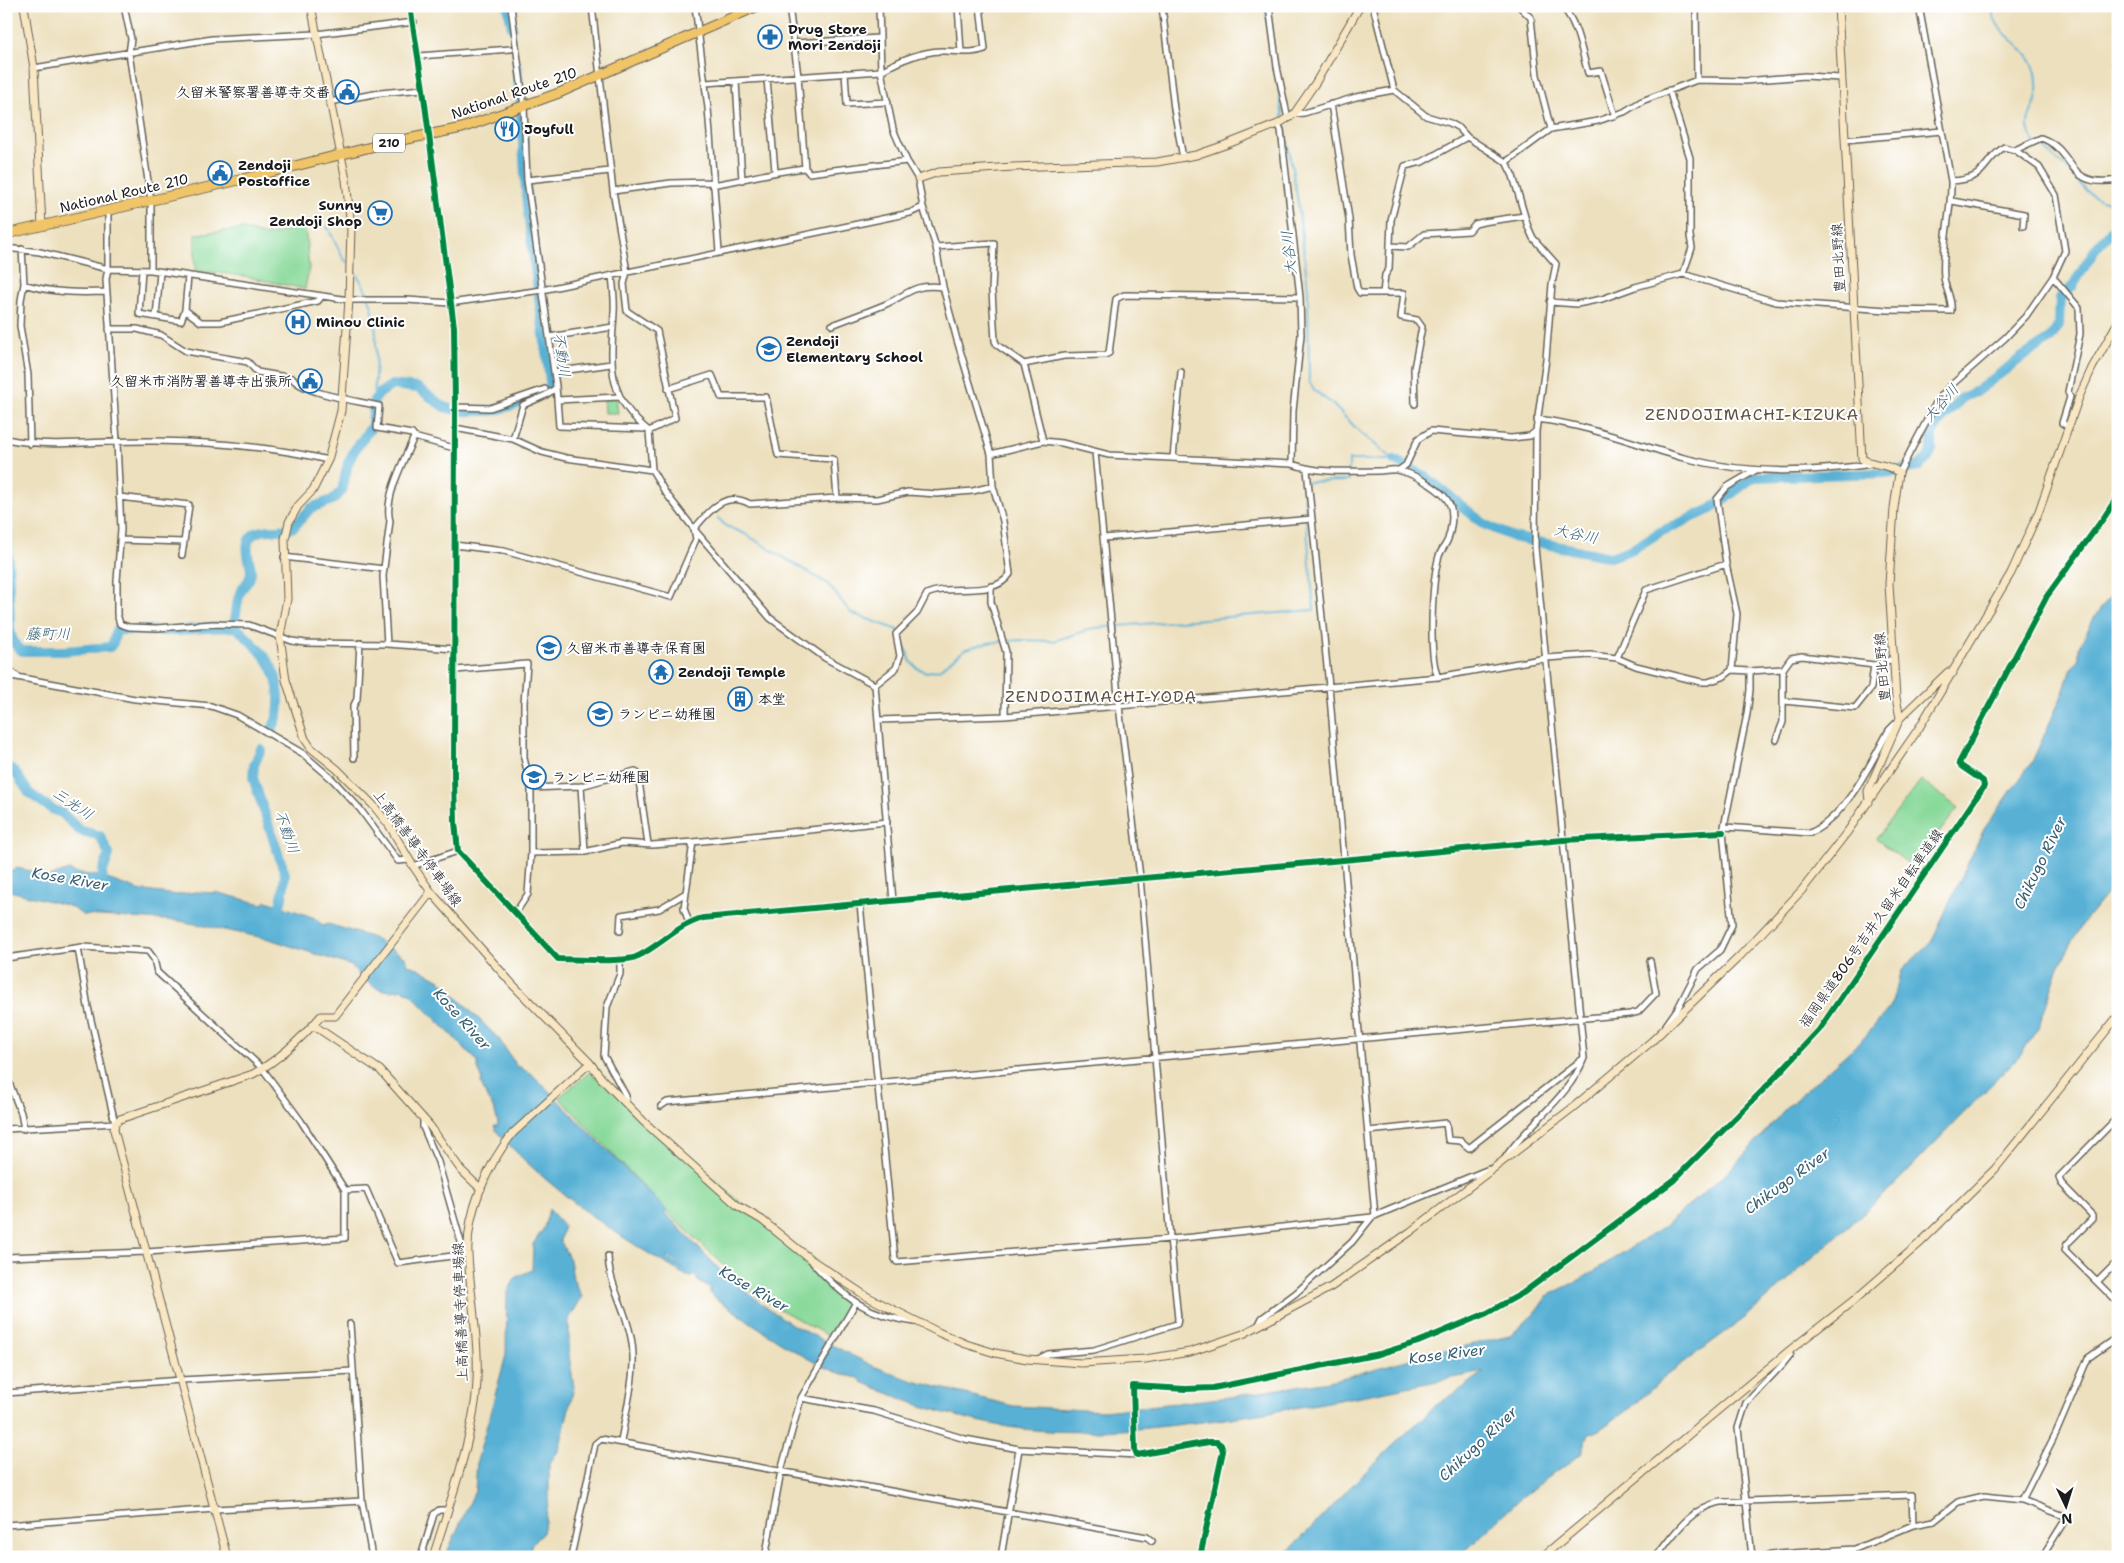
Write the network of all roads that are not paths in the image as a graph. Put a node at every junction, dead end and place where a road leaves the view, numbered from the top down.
1 (24, 6) edge
2 (124, 6) edge
3 (311, 6) edge
4 (410, 6) edge
5 (511, 6) edge
6 (592, 6) edge
7 (695, 6) edge
8 (758, 6) edge
9 (788, 6) edge
10 (879, 6) edge
11 (958, 6) edge
12 (980, 6) edge
13 (1162, 6) edge
14 (1269, 6) edge
15 (1360, 6) edge
16 (1373, 6) edge
17 (1519, 6) edge
18 (1562, 6) edge
19 (1696, 6) edge
20 (1838, 6) edge
21 (1919, 6) edge
22 (414, 22) junction
23 (698, 31) junction
24 (316, 34) junction
25 (879, 38) junction
26 (794, 43) junction
27 (511, 49) dead end
28 (961, 52) junction
29 (129, 53) junction
30 (418, 56) junction
31 (34, 68) junction
32 (882, 71) junction
33 (845, 73) junction
34 (600, 76) junction
35 (798, 76) junction
36 (1841, 78) junction
37 (767, 79) junction
38 (1697, 80) junction
39 (736, 82) junction
40 (705, 83) junction
41 (424, 89) junction
42 (1394, 90) junction
43 (1669, 90) junction
44 (329, 102) junction
45 (888, 102) junction
46 (1331, 104) junction
47 (524, 107) junction
48 (1291, 116) junction
49 (1614, 116) junction
50 (1278, 124) junction
51 (1551, 130) junction
52 (1942, 131) junction
53 (428, 134) junction
54 (1467, 138) junction
55 (1845, 140) junction
56 (2015, 150) junction
57 (340, 154) junction
58 (1183, 158) junction
59 (907, 161) junction
60 (1506, 162) junction
61 (806, 168) junction
62 (610, 171) junction
63 (776, 171) junction
64 (918, 179) junction
65 (527, 180) junction
66 (742, 180) junction
67 (2118, 180) edge
68 (1951, 181) junction
69 (712, 183) junction
70 (613, 191) junction
71 (150, 201) junction
72 (1952, 201) junction
73 (923, 207) junction
74 (108, 211) junction
75 (1524, 216) junction
76 (42, 226) junction
77 (2024, 226) dead end
78 (6, 234) edge
79 (1390, 246) junction
80 (936, 247) junction
81 (6, 248) edge
82 (22, 249) junction
83 (719, 252) junction
84 (108, 269) junction
85 (142, 270) junction
86 (151, 270) junction
87 (160, 272) junction
88 (627, 272) junction
89 (1683, 274) junction
90 (612, 275) junction
91 (188, 276) junction
92 (2053, 276) junction
93 (24, 284) junction
94 (943, 286) junction
95 (540, 291) junction
96 (106, 292) junction
97 (1383, 292) junction
98 (322, 296) junction
99 (1300, 297) junction
100 (349, 300) junction
101 (1550, 302) junction
102 (450, 303) junction
103 (1854, 308) junction
104 (185, 310) junction
105 (156, 317) junction
106 (2118, 322) edge
107 (832, 325) dead end
108 (613, 327) junction
109 (109, 329) junction
110 (549, 337) junction
111 (611, 364) junction
112 (1024, 364) junction
113 (554, 372) junction
114 (1181, 372) dead end
115 (556, 388) junction
116 (545, 389) dead end
117 (668, 389) junction
118 (619, 397) junction
119 (343, 398) junction
120 (557, 400) junction
121 (1415, 404) dead end
122 (456, 408) junction
123 (1537, 419) junction
124 (2069, 427) junction
125 (455, 428) junction
126 (648, 430) junction
127 (1536, 431) junction
128 (414, 437) junction
129 (6, 439) edge
130 (513, 439) junction
131 (1043, 441) junction
132 (117, 442) junction
133 (30, 444) junction
134 (454, 448) junction
135 (1094, 452) junction
136 (991, 454) junction
137 (1173, 458) junction
138 (328, 460) junction
139 (1292, 464) junction
140 (1870, 464) junction
141 (652, 470) junction
142 (1307, 470) junction
143 (1399, 470) junction
144 (1756, 470) junction
145 (1898, 473) junction
146 (993, 486) junction
147 (119, 496) junction
148 (836, 498) junction
149 (1312, 519) junction
150 (694, 529) junction
151 (1104, 538) junction
152 (120, 540) junction
153 (184, 542) junction
154 (454, 545) junction
155 (182, 555) dead end
156 (284, 557) junction
157 (1726, 564) junction
158 (384, 569) junction
159 (992, 586) junction
160 (280, 636) junction
161 (360, 643) junction
162 (387, 644) junction
163 (455, 649) junction
164 (1546, 658) junction
165 (1617, 658) junction
166 (1893, 658) junction
167 (1874, 665) junction
168 (6, 667) edge
169 (1783, 669) junction
170 (456, 670) junction
171 (1732, 670) junction
172 (1750, 671) junction
173 (1953, 672) junction
174 (6, 675) edge
175 (17, 676) junction
176 (1438, 677) junction
177 (875, 685) junction
178 (1329, 686) junction
179 (1784, 701) junction
180 (1119, 706) junction
181 (1006, 716) junction
182 (1900, 718) junction
183 (879, 720) junction
184 (1776, 740) dead end
185 (354, 758) dead end
186 (581, 786) junction
187 (531, 788) junction
188 (1869, 802) junction
189 (887, 822) junction
190 (1724, 830) junction
191 (1563, 840) junction
192 (693, 842) junction
193 (648, 844) junction
194 (458, 851) junction
195 (585, 852) junction
196 (531, 854) junction
197 (1344, 859) junction
198 (411, 863) junction
199 (1140, 877) junction
200 (431, 892) junction
201 (686, 892) junction
202 (893, 901) junction
203 (860, 904) junction
204 (516, 912) junction
205 (689, 923) junction
206 (620, 931) dead end
207 (78, 948) junction
208 (6, 958) edge
209 (620, 959) junction
210 (1650, 961) dead end
211 (2118, 1016) edge
212 (1581, 1019) junction
213 (313, 1025) junction
214 (1664, 1030) junction
215 (1360, 1039) junction
216 (1155, 1058) junction
217 (1584, 1058) junction
218 (587, 1065) junction
219 (262, 1068) junction
220 (6, 1075) edge
221 (878, 1084) junction
222 (625, 1102) junction
223 (661, 1106) dead end
224 (2118, 1117) edge
225 (423, 1118) junction
226 (115, 1123) junction
227 (6, 1128) edge
228 (24, 1128) junction
229 (1368, 1132) junction
230 (1499, 1164) junction
231 (481, 1189) junction
232 (345, 1190) junction
233 (1374, 1217) junction
234 (1170, 1238) junction
235 (147, 1252) junction
236 (468, 1254) junction
237 (6, 1256) edge
238 (608, 1256) dead end
239 (810, 1259) junction
240 (2118, 1261) edge
241 (2097, 1282) junction
242 (2118, 1303) edge
243 (855, 1304) junction
244 (918, 1323) junction
245 (350, 1324) dead end
246 (1258, 1326) junction
247 (2118, 1337) edge
248 (1790, 1350) junction
249 (1038, 1359) junction
250 (353, 1371) junction
251 (180, 1380) junction
252 (6, 1393) edge
253 (801, 1398) junction
254 (621, 1442) junction
255 (1019, 1449) junction
256 (1137, 1455) dead end
257 (782, 1471) junction
258 (2022, 1500) junction
259 (362, 1501) junction
260 (1746, 1501) junction
261 (215, 1509) junction
262 (448, 1510) junction
263 (1009, 1511) junction
264 (6, 1525) edge
265 (1914, 1525) junction
266 (1152, 1541) dead end
267 (227, 1557) edge
268 (372, 1557) edge
269 (421, 1557) edge
270 (434, 1557) edge
271 (571, 1557) edge
272 (770, 1557) edge
273 (1002, 1557) edge
274 (1542, 1557) edge
275 (1656, 1557) edge
276 (1752, 1557) edge
277 (1762, 1557) edge
278 (2042, 1557) edge

1 - 31 street
2 - 29 street
3 - 24 street, 上高橋善導寺停車場線
4 - 22 street
5 - 47 street
6 - 34 street
7 - 23 street
8 - 23 highway, National Route 210 / 210
9 - 26 street
10 - 25 street
11 - 28 street
12 - 28 street
13 - 58 street
14 - 48 street
15 - 48 street
16 - 42 street
17 - 51 street
18 - 49 street
19 - 38 street
20 - 36 street, 豊田北野線
21 - 52 street
22 - 24 street
22 - 30 street
23 - 34 highway, National Route 210 / 210
23 - 40 street
24 - 29 street
24 - 44 street, 上高橋善導寺停車場線
25 - 26 street
25 - 32 street
26 - 35 street
27 - 30 street
28 - 32 street
29 - 31 street
29 - 71 street
30 - 41 street
31 - 76 street
32 - 33 street
32 - 45 street
33 - 35 street
33 - 45 street
34 - 47 highway, National Route 210 / 210
34 - 62 street
35 - 37 street
35 - 61 street
36 - 38 street
36 - 55 street, 豊田北野線
37 - 39 street
37 - 63 street
38 - 43 street
39 - 40 street
39 - 66 street
40 - 69 street
41 - 44 street
41 - 53 street
42 - 46 street
42 - 54 street
43 - 49 street
43 - 89 street
44 - 57 street, 上高橋善導寺停車場線
45 - 59 street
46 - 48 street
46 - 97 street
47 - 53 highway, National Route 210 / 210
47 - 65 street
48 - 50 street
49 - 51 street
50 - 58 street
50 - 99 street
51 - 60 street
52 - 55 street
52 - 68 street
53 - 57 highway, National Route 210 / 210
53 - 102 street
54 - 60 street
54 - 79 street
55 - 103 street, 豊田北野線
56 - 67 street
56 - 68 street
56 - 92 street
57 - 71 highway, National Route 210 / 210
57 - 100 street, 上高橋善導寺停車場線
58 - 64 street
59 - 61 street
59 - 64 street
60 - 75 street
61 - 63 street
62 - 65 street
62 - 70 street
63 - 66 street
64 - 73 street
65 - 95 street
66 - 69 street
68 - 72 street
69 - 70 street
69 - 83 street
70 - 88 street
71 - 74 highway, National Route 210 / 210
71 - 86 street
72 - 77 street
72 - 103 street
73 - 80 street
73 - 83 street
74 - 76 highway, National Route 210 / 210
74 - 84 street
75 - 79 street
75 - 101 street
76 - 78 highway, National Route 210 / 210
79 - 97 street
80 - 94 street
80 - 112 street
81 - 82 street
82 - 84 street
82 - 93 street
83 - 88 street
84 - 85 street
84 - 96 street
85 - 86 street
85 - 105 street
86 - 87 street
87 - 91 street
87 - 105 street
88 - 90 street
88 - 117 street
89 - 101 street
89 - 103 street
90 - 95 street
90 - 108 street
91 - 98 street
91 - 104 street
92 - 124 street
92 - 145 street
93 - 96 street
93 - 133 street
94 - 107 street
94 - 136 street
95 - 102 street
95 - 110 street
96 - 109 street
97 - 121 street
98 - 100 street
98 - 104 street
99 - 112 street
99 - 139 street
100 - 102 street
100 - 119 street, 上高橋善導寺停車場線
101 - 123 street
102 - 122 street
103 - 140 street, 豊田北野線
104 - 105 street
106 - 124 street
108 - 110 street
108 - 111 street
109 - 119 street
109 - 132 street
110 - 113 street
111 - 113 street
111 - 118 street
112 - 131 street
113 - 115 street
114 - 137 street
115 - 120 street
115 - 130 street
116 - 122 street
117 - 126 street
117 - 148 street
118 - 120 street
118 - 126 street
119 - 128 street
119 - 138 street, 上高橋善導寺停車場線
120 - 126 street
122 - 125 street
123 - 127 street
123 - 144 street
124 - 173 street
125 - 130 street
125 - 134 street
126 - 141 street
127 - 143 street
127 - 164 street
128 - 134 street
128 - 158 street
129 - 133 street
130 - 141 street
131 - 135 street
131 - 136 street
132 - 133 street
132 - 138 street
132 - 147 street
134 - 154 street
135 - 137 street
135 - 151 street
136 - 146 street
137 - 139 street
138 - 156 street, 上高橋善導寺停車場線
139 - 142 street
140 - 144 street
140 - 145 street
141 - 150 street
142 - 143 street
142 - 149 street
143 - 176 street
144 - 157 street
145 - 166 street, 豊田北野線
146 - 148 street
146 - 159 street
147 - 152 street
147 - 153 street
148 - 150 street
149 - 151 street
149 - 178 street
150 - 154 street
150 - 177 street
151 - 180 street
152 - 153 street
152 - 160 street
153 - 155 street
154 - 163 street
156 - 158 street
156 - 160 street, 上高橋善導寺停車場線
157 - 165 street
157 - 171 street
158 - 162 street
159 - 177 street
159 - 181 street
160 - 161 street
160 - 198 street, 上高橋善導寺停車場線
161 - 162 street
161 - 185 street
162 - 163 street
163 - 170 street
164 - 165 street
164 - 176 street
164 - 191 street
165 - 171 street
166 - 167 street
166 - 182 street, 豊田北野線
167 - 169 street
167 - 179 street
168 - 175 street
169 - 172 street
169 - 179 street
170 - 187 street
170 - 194 street
171 - 172 street
172 - 190 street
173 - 182 street
173 - 188 street
174 - 175 street
175 - 198 street
176 - 178 street
177 - 183 street
178 - 180 street
178 - 197 street
179 - 184 street
180 - 181 street
180 - 199 street
181 - 183 street
182 - 188 street, 豊田北野線
182 - 190 street
183 - 189 street
186 - 187 street
186 - 193 street
186 - 195 street
187 - 196 street
188 - 214 street
189 - 192 street
189 - 202 street
190 - 191 street
190 - 214 street
191 - 197 street
191 - 212 street
192 - 193 street
192 - 201 street
193 - 195 street
194 - 198 street
194 - 204 street
195 - 196 street
196 - 204 street
197 - 199 street
197 - 215 street
198 - 200 street, 上高橋善導寺停車場線
199 - 202 street
199 - 216 street
200 - 213 street
200 - 218 street, 上高橋善導寺停車場線
201 - 205 street
201 - 206 street
202 - 203 street
203 - 205 street
203 - 221 street
204 - 209 street
205 - 209 street
207 - 208 street
207 - 219 street
207 - 226 street
209 - 222 street
210 - 212 street
211 - 248 street
212 - 215 street
212 - 217 street
213 - 219 street
213 - 225 street
214 - 230 street
215 - 216 street
215 - 229 street
216 - 221 street
216 - 234 street
217 - 229 street
217 - 230 street
218 - 222 street
218 - 231 street, 上高橋善導寺停車場線
219 - 226 street
219 - 232 street
220 - 228 street
221 - 223 street
221 - 234 street
222 - 239 street
224 - 241 street
225 - 231 street
225 - 236 street
226 - 228 street
226 - 235 street
227 - 228 street
229 - 233 street
230 - 233 street
230 - 246 street
231 - 236 street, 上高橋善導寺停車場線
232 - 235 street
232 - 236 street
233 - 234 street
233 - 246 street
234 - 249 street
235 - 237 street
235 - 251 street
236 - 262 street, 上高橋善導寺停車場線
238 - 254 street
239 - 243 street
239 - 244 street
240 - 241 street
241 - 242 street
243 - 244 street
243 - 253 street
244 - 249 street
245 - 250 street
246 - 249 street
247 - 258 street
248 - 260 street
248 - 274 street
250 - 251 street
250 - 259 street
251 - 252 street
251 - 261 street
253 - 255 street
253 - 257 street
254 - 257 street
254 - 271 street
255 - 256 street
255 - 263 street
257 - 263 street
257 - 272 street
258 - 265 street
258 - 278 street
259 - 261 street
259 - 268 street
260 - 265 street
260 - 275 street
260 - 276 street
261 - 264 street
261 - 267 street
262 - 269 street
262 - 270 street, 上高橋善導寺停車場線
263 - 266 street
263 - 273 street
265 - 277 street

